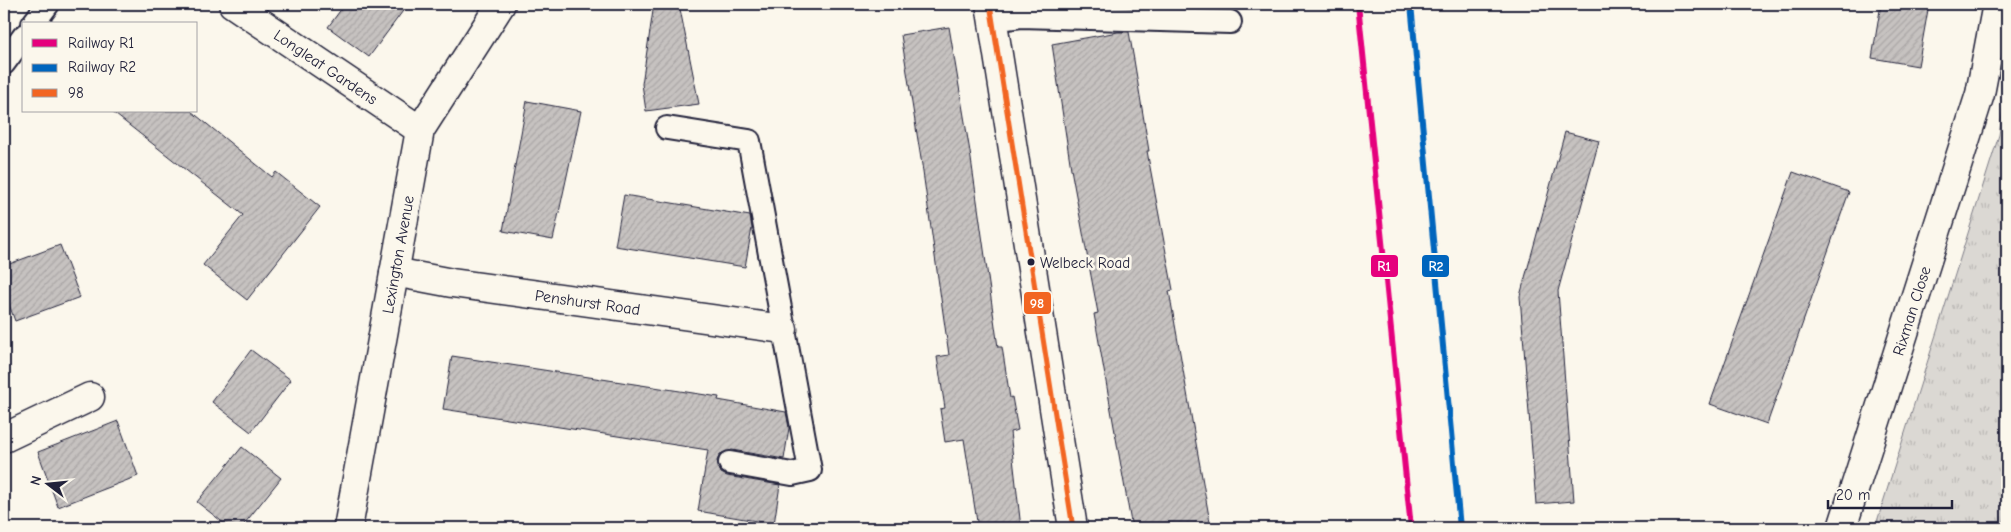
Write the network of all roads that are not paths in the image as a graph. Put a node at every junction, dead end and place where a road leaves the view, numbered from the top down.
1 (48, 4) edge
2 (233, 4) edge
3 (501, 4) edge
4 (1997, 4) edge
5 (991, 12) edge
6 (34, 22) edge
7 (1230, 22) dead end
8 (22, 39) edge
9 (4, 63) edge
10 (667, 128) dead end
11 (420, 130) junction
12 (394, 272) junction
13 (783, 329) junction
14 (90, 397) dead end
15 (4, 438) edge
16 (730, 463) dead end
17 (348, 528) edge
18 (1073, 528) edge
19 (1842, 528) edge

1 - 6 lane
2 - 11 street, Longleat Gardens
3 - 11 street, Lexington Avenue
4 - 19 street, Rixman Close
5 - 7 lane
5 - 18 street
8 - 9 lane
10 - 13 lane
11 - 12 street, Lexington Avenue
12 - 13 street, Penshurst Road
12 - 17 street, Lexington Avenue
13 - 16 lane
14 - 15 street

